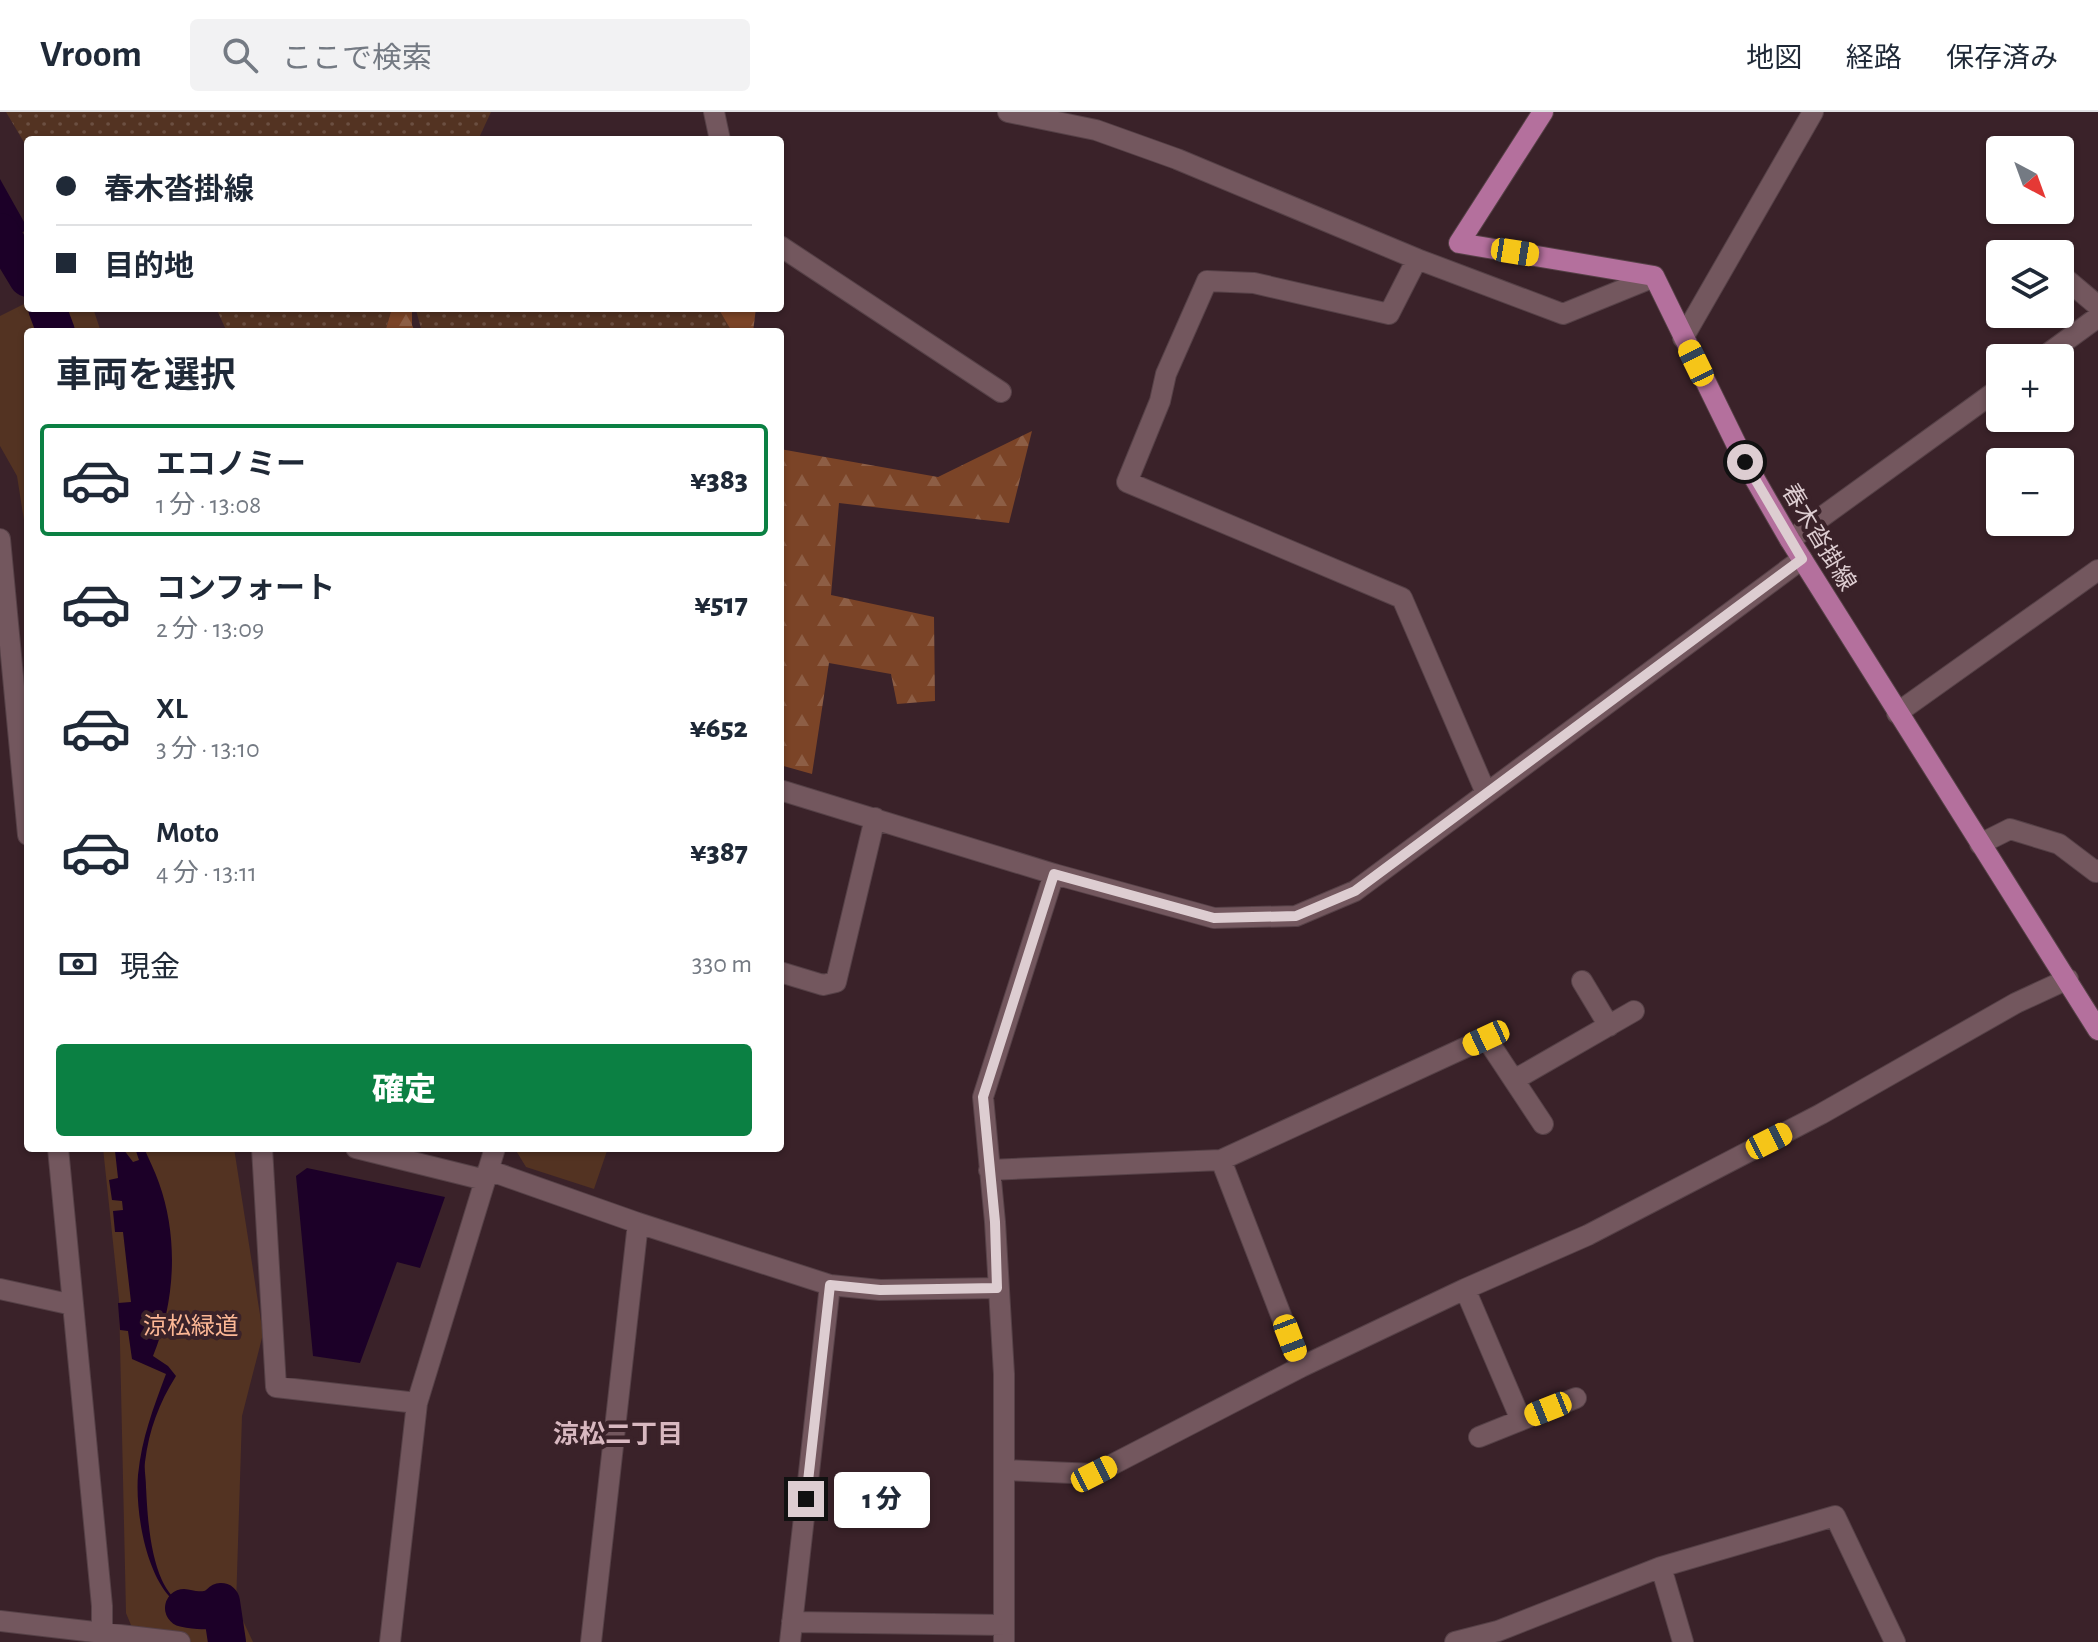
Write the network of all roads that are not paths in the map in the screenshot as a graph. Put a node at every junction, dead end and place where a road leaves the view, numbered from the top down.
1 (714, 112) edge
2 (1008, 112) edge
3 (1543, 112) edge
4 (1813, 112) edge
5 (719, 136) edge
6 (784, 249) edge
7 (1417, 259) junction
8 (1654, 277) junction
9 (2074, 286) edge
10 (2098, 306) edge
11 (2098, 317) edge
12 (1683, 338) junction
13 (2061, 344) edge
14 (1001, 392) dead end
15 (1986, 398) edge
16 (0, 539) edge
17 (1790, 540) junction
18 (1802, 559) junction
19 (2098, 570) edge
20 (21, 690) edge
21 (1897, 713) junction
22 (24, 752) edge
23 (784, 791) edge
24 (1486, 793) junction
25 (875, 818) junction
26 (1980, 844) junction
27 (2098, 870) edge
28 (1054, 874) junction
29 (784, 973) edge
30 (2068, 979) junction
31 (1582, 981) dead end
32 (1634, 1011) dead end
33 (1609, 1026) junction
34 (2098, 1030) edge
35 (1514, 1080) junction
36 (1543, 1124) dead end
37 (58, 1152) edge
38 (262, 1152) edge
39 (375, 1152) edge
40 (494, 1152) edge
41 (1221, 1160) junction
42 (989, 1170) junction
43 (486, 1175) junction
44 (638, 1223) junction
45 (830, 1285) junction
46 (997, 1288) junction
47 (0, 1289) edge
48 (1465, 1289) junction
49 (73, 1305) junction
50 (1301, 1367) junction
51 (1576, 1398) dead end
52 (417, 1403) junction
53 (1521, 1420) junction
54 (1479, 1437) dead end
55 (1005, 1470) junction
56 (1661, 1567) junction
57 (0, 1621) edge
58 (791, 1632) edge
59 (102, 1633) junction
60 (1004, 1634) edge
61 (180, 1642) edge
62 (390, 1642) edge
63 (591, 1642) edge
64 (1455, 1642) edge
65 (1683, 1642) edge
66 (1895, 1642) edge

1 - 5 street
2 - 7 street
3 - 8 main road
4 - 12 street
6 - 14 street
7 - 8 street
7 - 24 street
8 - 12 main road, 春木沓掛線
9 - 10 street
11 - 13 street
12 - 17 main road, 春木沓掛線
15 - 17 street
16 - 20 street
17 - 18 main road, 春木沓掛線
18 - 21 main road, 春木沓掛線
18 - 24 street
19 - 21 street
20 - 22 street
21 - 26 main road, 春木沓掛線
23 - 25 street
24 - 28 street
25 - 28 street
25 - 29 street
26 - 27 street
26 - 30 main road, 春木沓掛線
28 - 42 street
30 - 34 main road, 春木沓掛線
30 - 48 street
31 - 33 street
32 - 33 street
33 - 35 street
35 - 36 street
35 - 41 street
37 - 49 street
38 - 52 street
39 - 43 street
40 - 43 street
41 - 42 street
41 - 50 street
42 - 46 street
43 - 44 street
43 - 52 street
44 - 45 street
44 - 63 street
45 - 46 street
45 - 58 street
46 - 55 street
47 - 49 street
48 - 50 street
48 - 53 street
49 - 59 street
50 - 55 street
51 - 53 street
52 - 62 street
53 - 54 street
55 - 60 street
56 - 64 street
56 - 65 street
56 - 66 street
57 - 59 street
58 - 60 street
59 - 61 street

